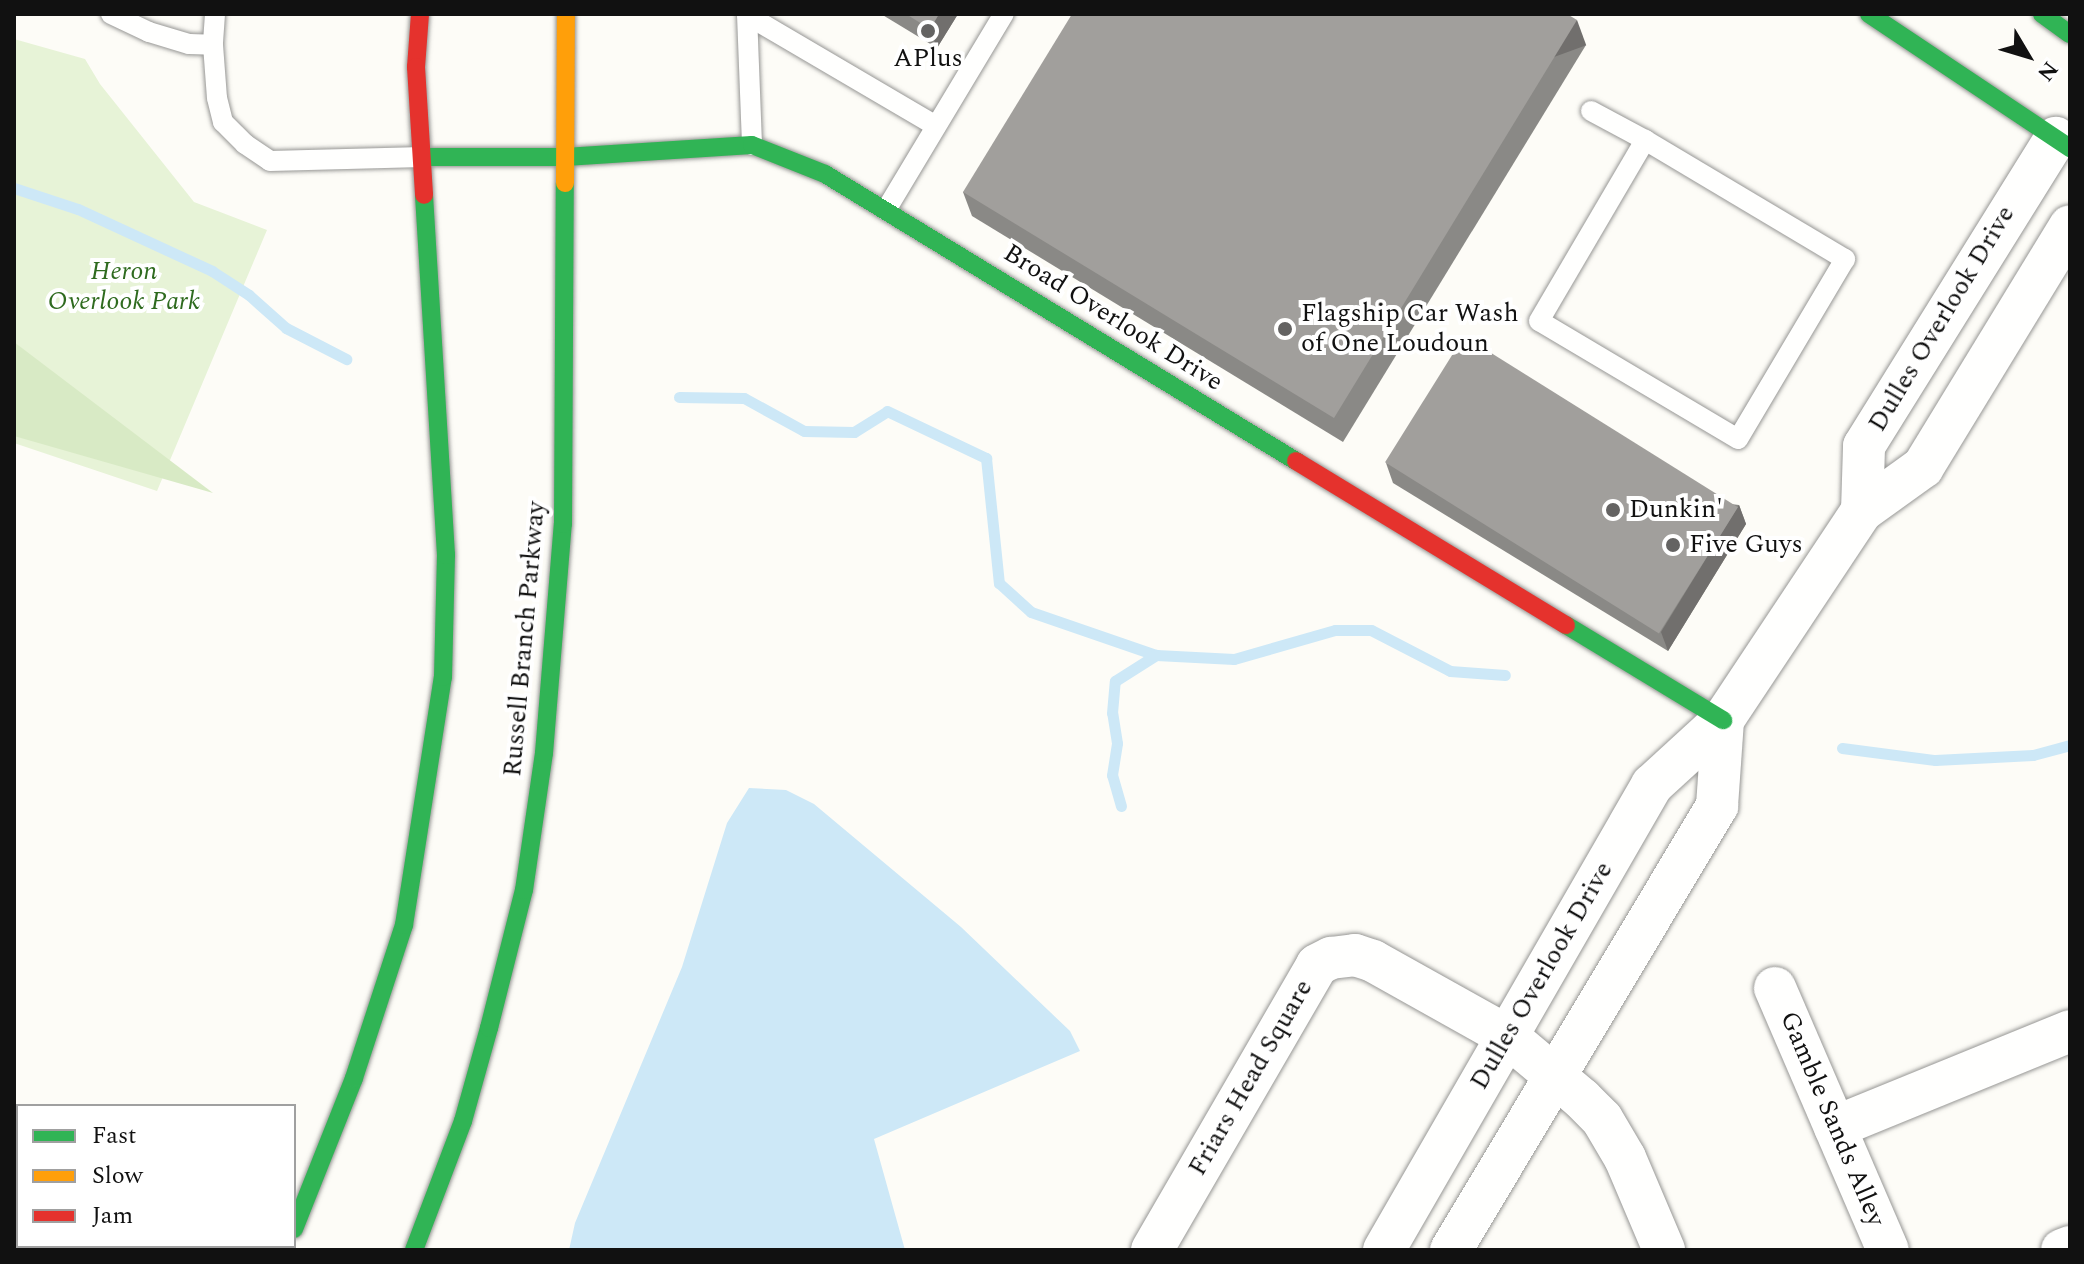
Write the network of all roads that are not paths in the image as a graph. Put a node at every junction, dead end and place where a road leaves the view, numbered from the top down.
1 (111, 14) edge
2 (215, 14) edge
3 (420, 14) edge
4 (566, 14) edge
5 (1004, 14) edge
6 (1869, 14) edge
7 (2042, 14) edge
8 (747, 15) edge
9 (2070, 34) edge
10 (213, 45) junction
11 (1591, 111) dead end
12 (936, 126) junction
13 (2063, 137) edge
14 (1645, 140) junction
15 (752, 145) junction
16 (423, 157) junction
17 (565, 157) junction
18 (886, 210) junction
19 (2070, 226) edge
20 (1862, 511) junction
21 (1723, 720) junction
22 (1775, 988) dead end
23 (2070, 1031) edge
24 (1507, 1036) junction
25 (1555, 1075) junction
26 (1835, 1127) junction
27 (296, 1224) edge
28 (2070, 1247) edge
29 (414, 1250) edge
30 (1152, 1250) edge
31 (1384, 1250) edge
32 (1451, 1250) edge
33 (1664, 1250) edge
34 (1888, 1250) edge
35 (2062, 1250) edge

1 - 10 lane
2 - 10 lane
3 - 16 main road
4 - 17 main road, Russell Branch Parkway
5 - 12 lane
6 - 13 main road
7 - 9 main road
8 - 12 lane
8 - 15 lane
10 - 16 lane
11 - 14 lane
12 - 18 lane
13 - 20 street, Dulles Overlook Drive
14 - 14 lane
15 - 17 main road, Broad Overlook Drive
15 - 18 main road, Broad Overlook Drive
16 - 17 main road, Broad Overlook Drive
16 - 27 main road
17 - 29 main road, Russell Branch Parkway
18 - 21 main road, Broad Overlook Drive
19 - 20 street, Dulles Overlook Drive
20 - 21 street, Dulles Overlook Drive
21 - 24 street, Dulles Overlook Drive
21 - 25 street, Dulles Overlook Drive
22 - 26 street, Gamble Sands Alley
23 - 26 street
24 - 25 street, Friars Head Square
24 - 30 street, Friars Head Square
24 - 31 street, Dulles Overlook Drive
25 - 32 street, Dulles Overlook Drive
25 - 33 street, Friars Head Square
26 - 34 street, Gamble Sands Alley
28 - 35 street

